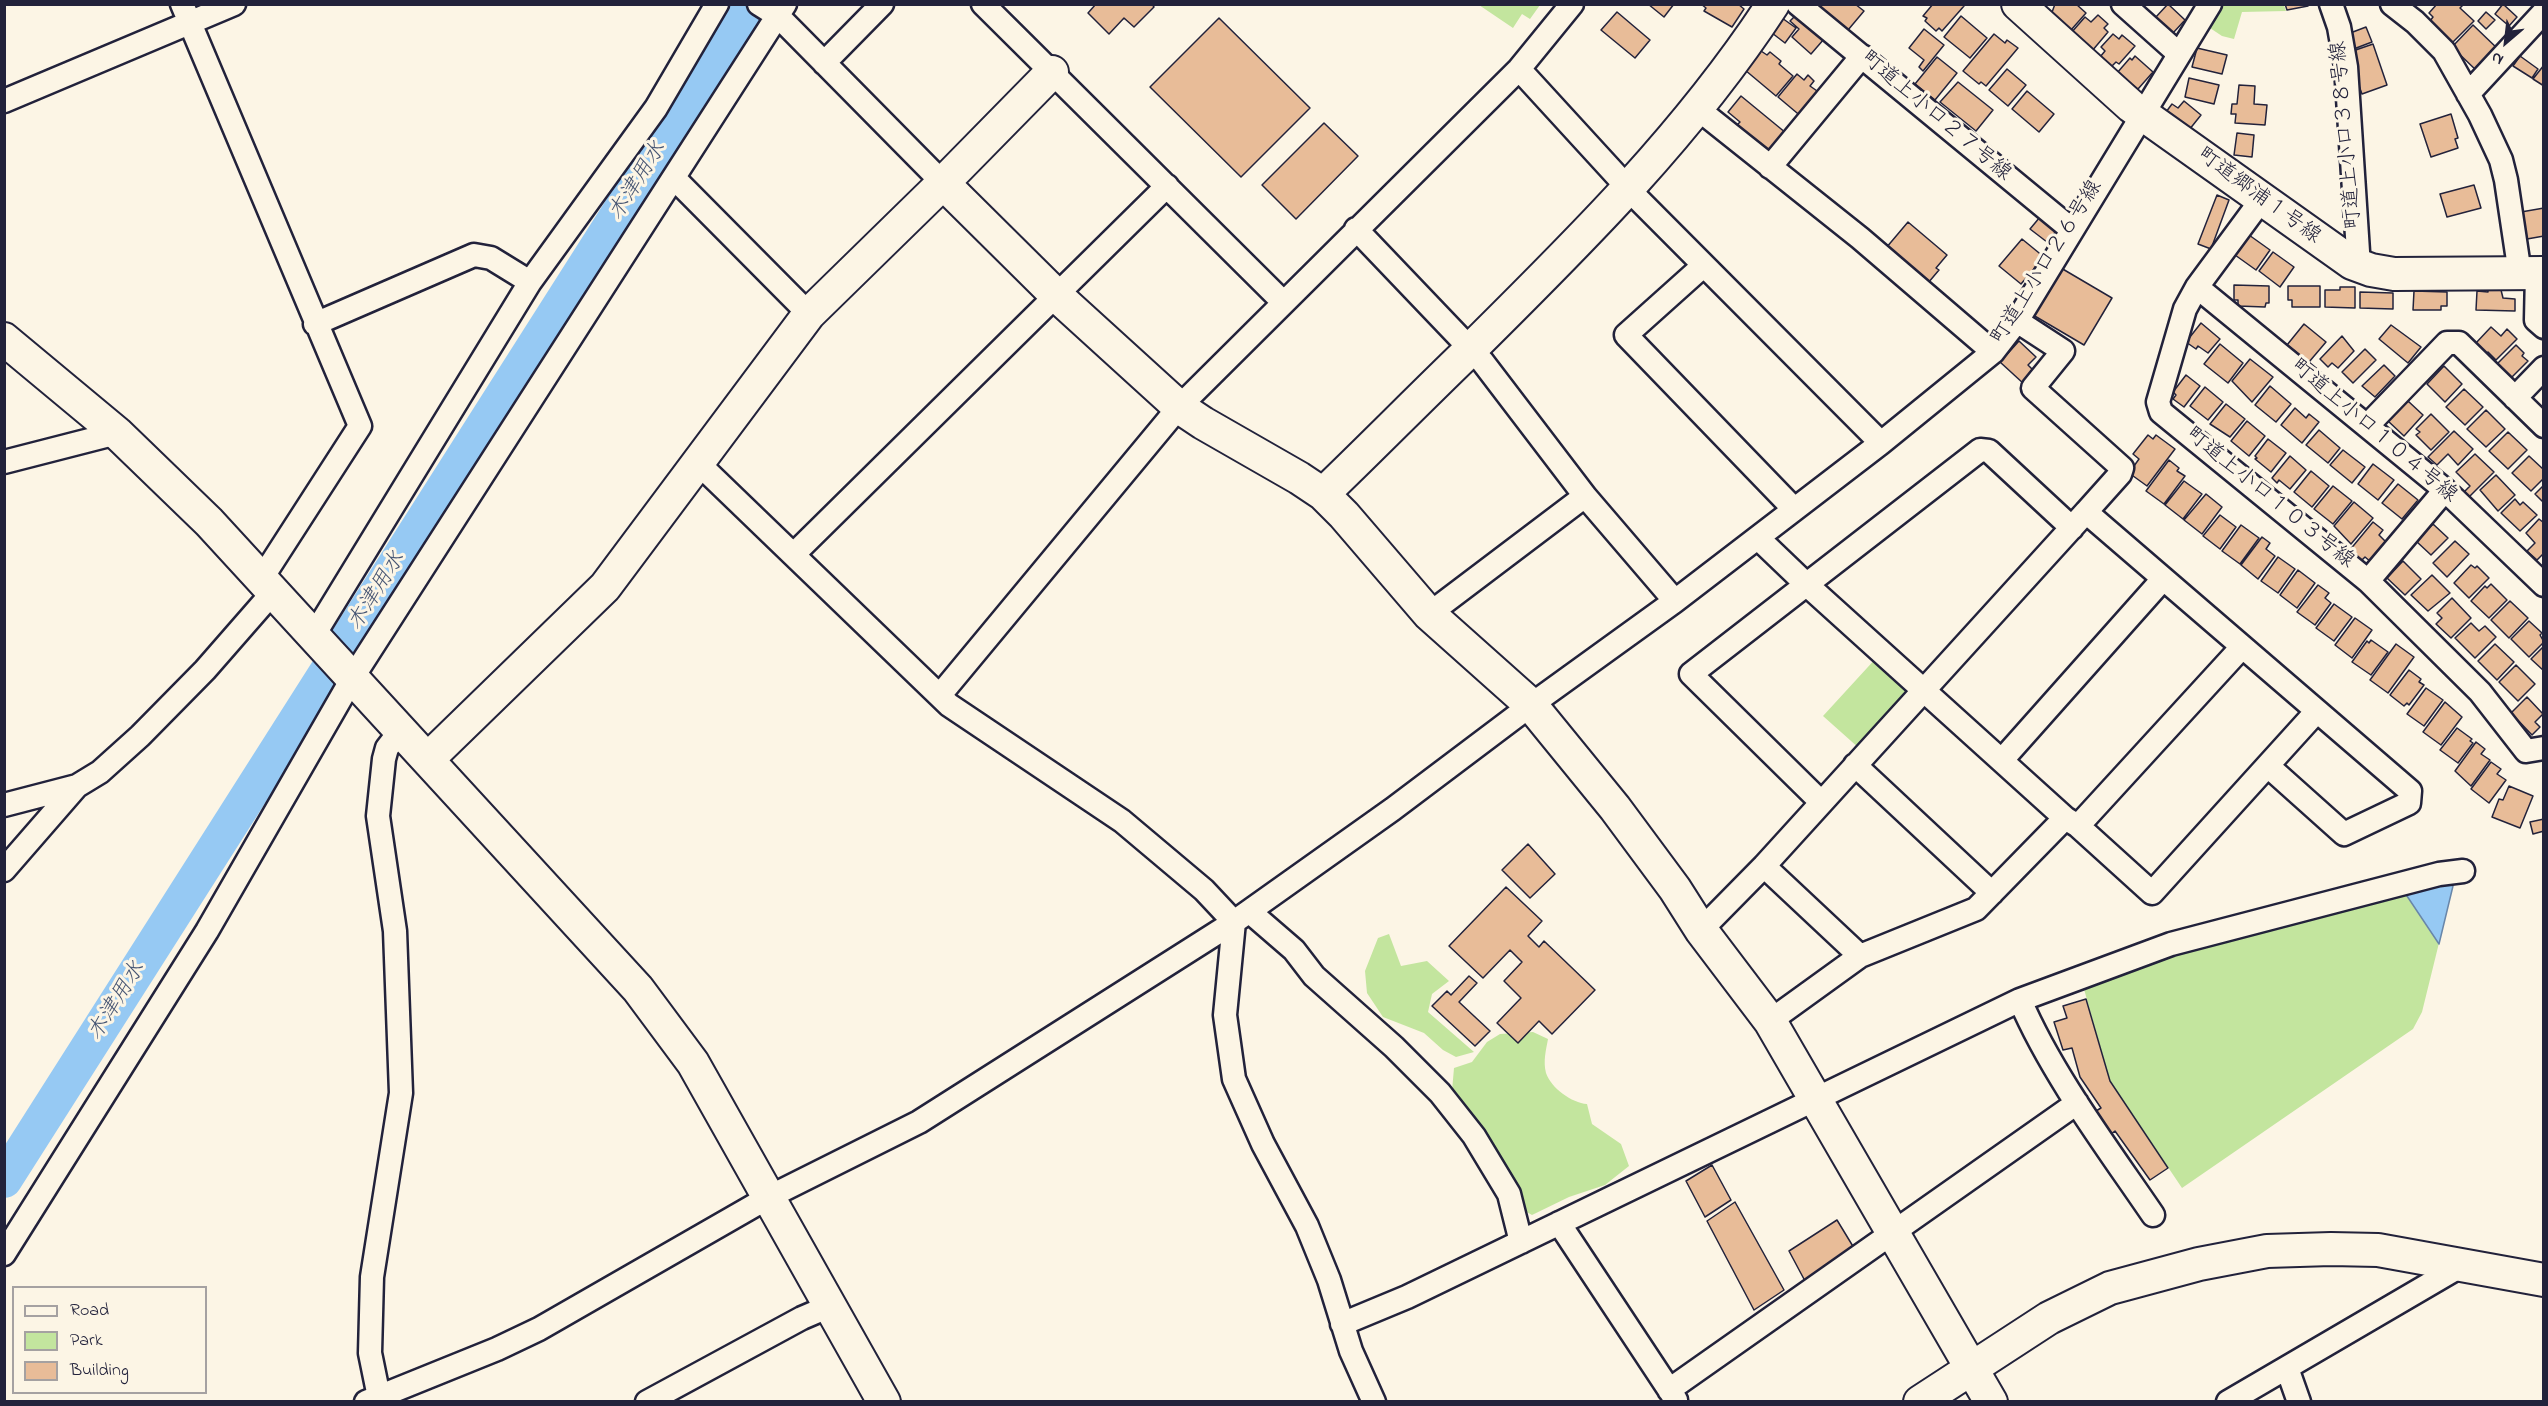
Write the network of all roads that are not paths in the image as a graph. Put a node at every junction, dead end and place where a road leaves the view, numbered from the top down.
1 (234, 4) edge
2 (717, 4) edge
3 (882, 4) edge
4 (983, 4) edge
5 (1773, 4) edge
6 (1798, 4) edge
7 (2018, 4) edge
8 (2123, 4) edge
9 (2210, 4) edge
10 (2331, 4) edge
11 (2392, 4) edge
12 (1570, 7) edge
13 (774, 8) edge
14 (2544, 12) edge
15 (186, 14) edge
16 (2179, 54) junction
17 (1862, 56) junction
18 (824, 63) junction
19 (1519, 69) junction
20 (1052, 72) junction
21 (2468, 94) junction
22 (4, 101) edge
23 (1696, 112) junction
24 (2142, 114) junction
25 (1770, 167) junction
26 (674, 178) junction
27 (943, 183) junction
28 (1167, 186) junction
29 (1629, 189) junction
30 (2262, 200) junction
31 (1356, 229) junction
32 (2071, 229) junction
33 (1703, 266) junction
34 (2359, 267) junction
35 (2534, 273) edge
36 (530, 282) junction
37 (2197, 287) junction
38 (1057, 296) junction
39 (1283, 302) junction
40 (809, 314) junction
41 (2017, 321) junction
42 (315, 324) junction
43 (2544, 327) edge
44 (4, 339) edge
45 (1471, 348) junction
46 (1994, 352) junction
47 (2544, 368) edge
48 (2515, 398) junction
49 (1179, 407) junction
50 (2367, 426) junction
51 (2544, 426) edge
52 (117, 433) junction
53 (1881, 443) junction
54 (4, 462) edge
55 (698, 463) junction
56 (2445, 490) junction
57 (1323, 494) junction
58 (1585, 496) junction
59 (1794, 509) junction
60 (2079, 520) junction
61 (1758, 538) junction
62 (794, 554) junction
63 (2163, 579) junction
64 (2368, 581) junction
65 (1806, 584) junction
66 (268, 585) junction
67 (2544, 585) edge
68 (1675, 601) junction
69 (1429, 614) junction
70 (317, 638) junction
71 (2242, 647) junction
72 (353, 677) junction
73 (1926, 691) junction
74 (940, 695) junction
75 (1531, 705) junction
76 (2317, 711) junction
77 (401, 730) junction
78 (2544, 748) edge
79 (428, 759) junction
80 (2002, 760) junction
81 (1855, 765) junction
82 (2268, 766) junction
83 (77, 786) junction
84 (1821, 802) junction
85 (4, 805) edge
86 (2072, 822) junction
87 (1764, 866) junction
88 (4, 870) edge
89 (2463, 871) dead end
90 (1992, 893) junction
91 (1242, 917) junction
92 (1701, 930) junction
93 (1860, 956) junction
94 (2020, 1000) junction
95 (1770, 1021) junction
96 (1815, 1099) junction
97 (2077, 1103) junction
98 (769, 1197) junction
99 (2152, 1215) dead end
100 (1559, 1223) junction
101 (1893, 1230) junction
102 (1521, 1242) junction
103 (4, 1254) edge
104 (2464, 1264) junction
105 (2544, 1280) edge
106 (830, 1306) junction
107 (1342, 1324) junction
108 (1971, 1367) junction
109 (2287, 1368) junction
110 (1673, 1396) edge
111 (376, 1400) edge
112 (647, 1401) edge
113 (884, 1401) edge
114 (1374, 1401) edge
115 (1920, 1401) edge
116 (1991, 1401) edge
117 (2228, 1401) edge
118 (2299, 1401) edge

1 - 15 street
2 - 36 street
3 - 18 street
4 - 20 street
5 - 23 street
6 - 17 street, 町道上小口２７号線
7 - 24 street, 町道郷浦１号線
8 - 16 street
9 - 16 street, 町道上小口２６号線
10 - 34 street, 町道上小口３８号線
11 - 21 street
12 - 19 street
13 - 18 street
13 - 26 street
14 - 21 street
15 - 22 street
15 - 42 street
16 - 24 street, 町道上小口２６号線
17 - 25 street
17 - 32 street, 町道上小口２７号線
18 - 27 street
19 - 29 street
19 - 31 street
20 - 27 street
20 - 28 street
21 - 35 street
23 - 25 street, 町道上小口２６号線
23 - 29 street
24 - 30 street, 町道郷浦１号線
24 - 32 street, 町道上小口２６号線
25 - 46 street, 町道上小口２６号線
26 - 40 street
26 - 72 street
27 - 38 street
27 - 40 street
28 - 38 street
28 - 39 street
29 - 33 street
29 - 45 street
30 - 34 street, 町道郷浦１号線
30 - 37 street, 町道上小口１０３号線
31 - 39 street
31 - 45 street
32 - 41 street, 町道上小口２６号線
33 - 53 street
33 - 59 street
34 - 35 street, 町道郷浦１号線
35 - 43 street
36 - 42 street
36 - 70 street
37 - 50 street, 町道上小口１０４号線
37 - 64 street, 町道上小口１０３号線
38 - 49 street
38 - 62 street
39 - 49 street
40 - 55 street
41 - 46 street, 町道上小口２６号線
41 - 60 street
42 - 66 street
44 - 52 street
45 - 57 street
45 - 58 street
46 - 53 street
47 - 48 street
48 - 50 street
48 - 51 street
49 - 57 street
49 - 74 street
50 - 56 street, 町道上小口１０４号線
52 - 54 street
52 - 66 street
53 - 59 street
55 - 62 street
55 - 79 street
56 - 64 street
56 - 67 street, 町道上小口１０４号線
57 - 69 street
58 - 68 street
58 - 69 street
59 - 61 street
60 - 63 street
60 - 65 street
60 - 73 street
61 - 65 street
61 - 68 street
62 - 74 street
63 - 71 street
63 - 80 street
64 - 78 street, 町道上小口１０３号線
65 - 73 street
65 - 84 street
66 - 70 street
66 - 83 street
68 - 75 street
69 - 75 street
70 - 72 street
71 - 76 street
71 - 86 street
72 - 77 street
72 - 103 street
73 - 80 street
73 - 81 street
74 - 91 street
75 - 91 street
75 - 92 street
76 - 82 street
76 - 82 street
77 - 79 street
77 - 111 street
79 - 98 street
80 - 86 street
81 - 84 street
81 - 90 street
82 - 86 street
83 - 85 street
83 - 88 street
84 - 87 street
86 - 90 street
87 - 92 street
87 - 93 street
89 - 94 street
90 - 93 street
91 - 98 street
91 - 102 street
91 - 107 street
92 - 95 street
93 - 95 street
94 - 96 street
94 - 97 street
95 - 96 street
96 - 100 street
96 - 101 street
97 - 99 street
97 - 101 street
98 - 106 street
98 - 111 street
100 - 102 street
100 - 110 street
101 - 108 street
101 - 110 street
102 - 107 street
104 - 105 street
104 - 108 street
104 - 109 street
106 - 112 street
106 - 113 street
107 - 114 street
108 - 115 street
108 - 116 street
109 - 117 street
109 - 118 street

